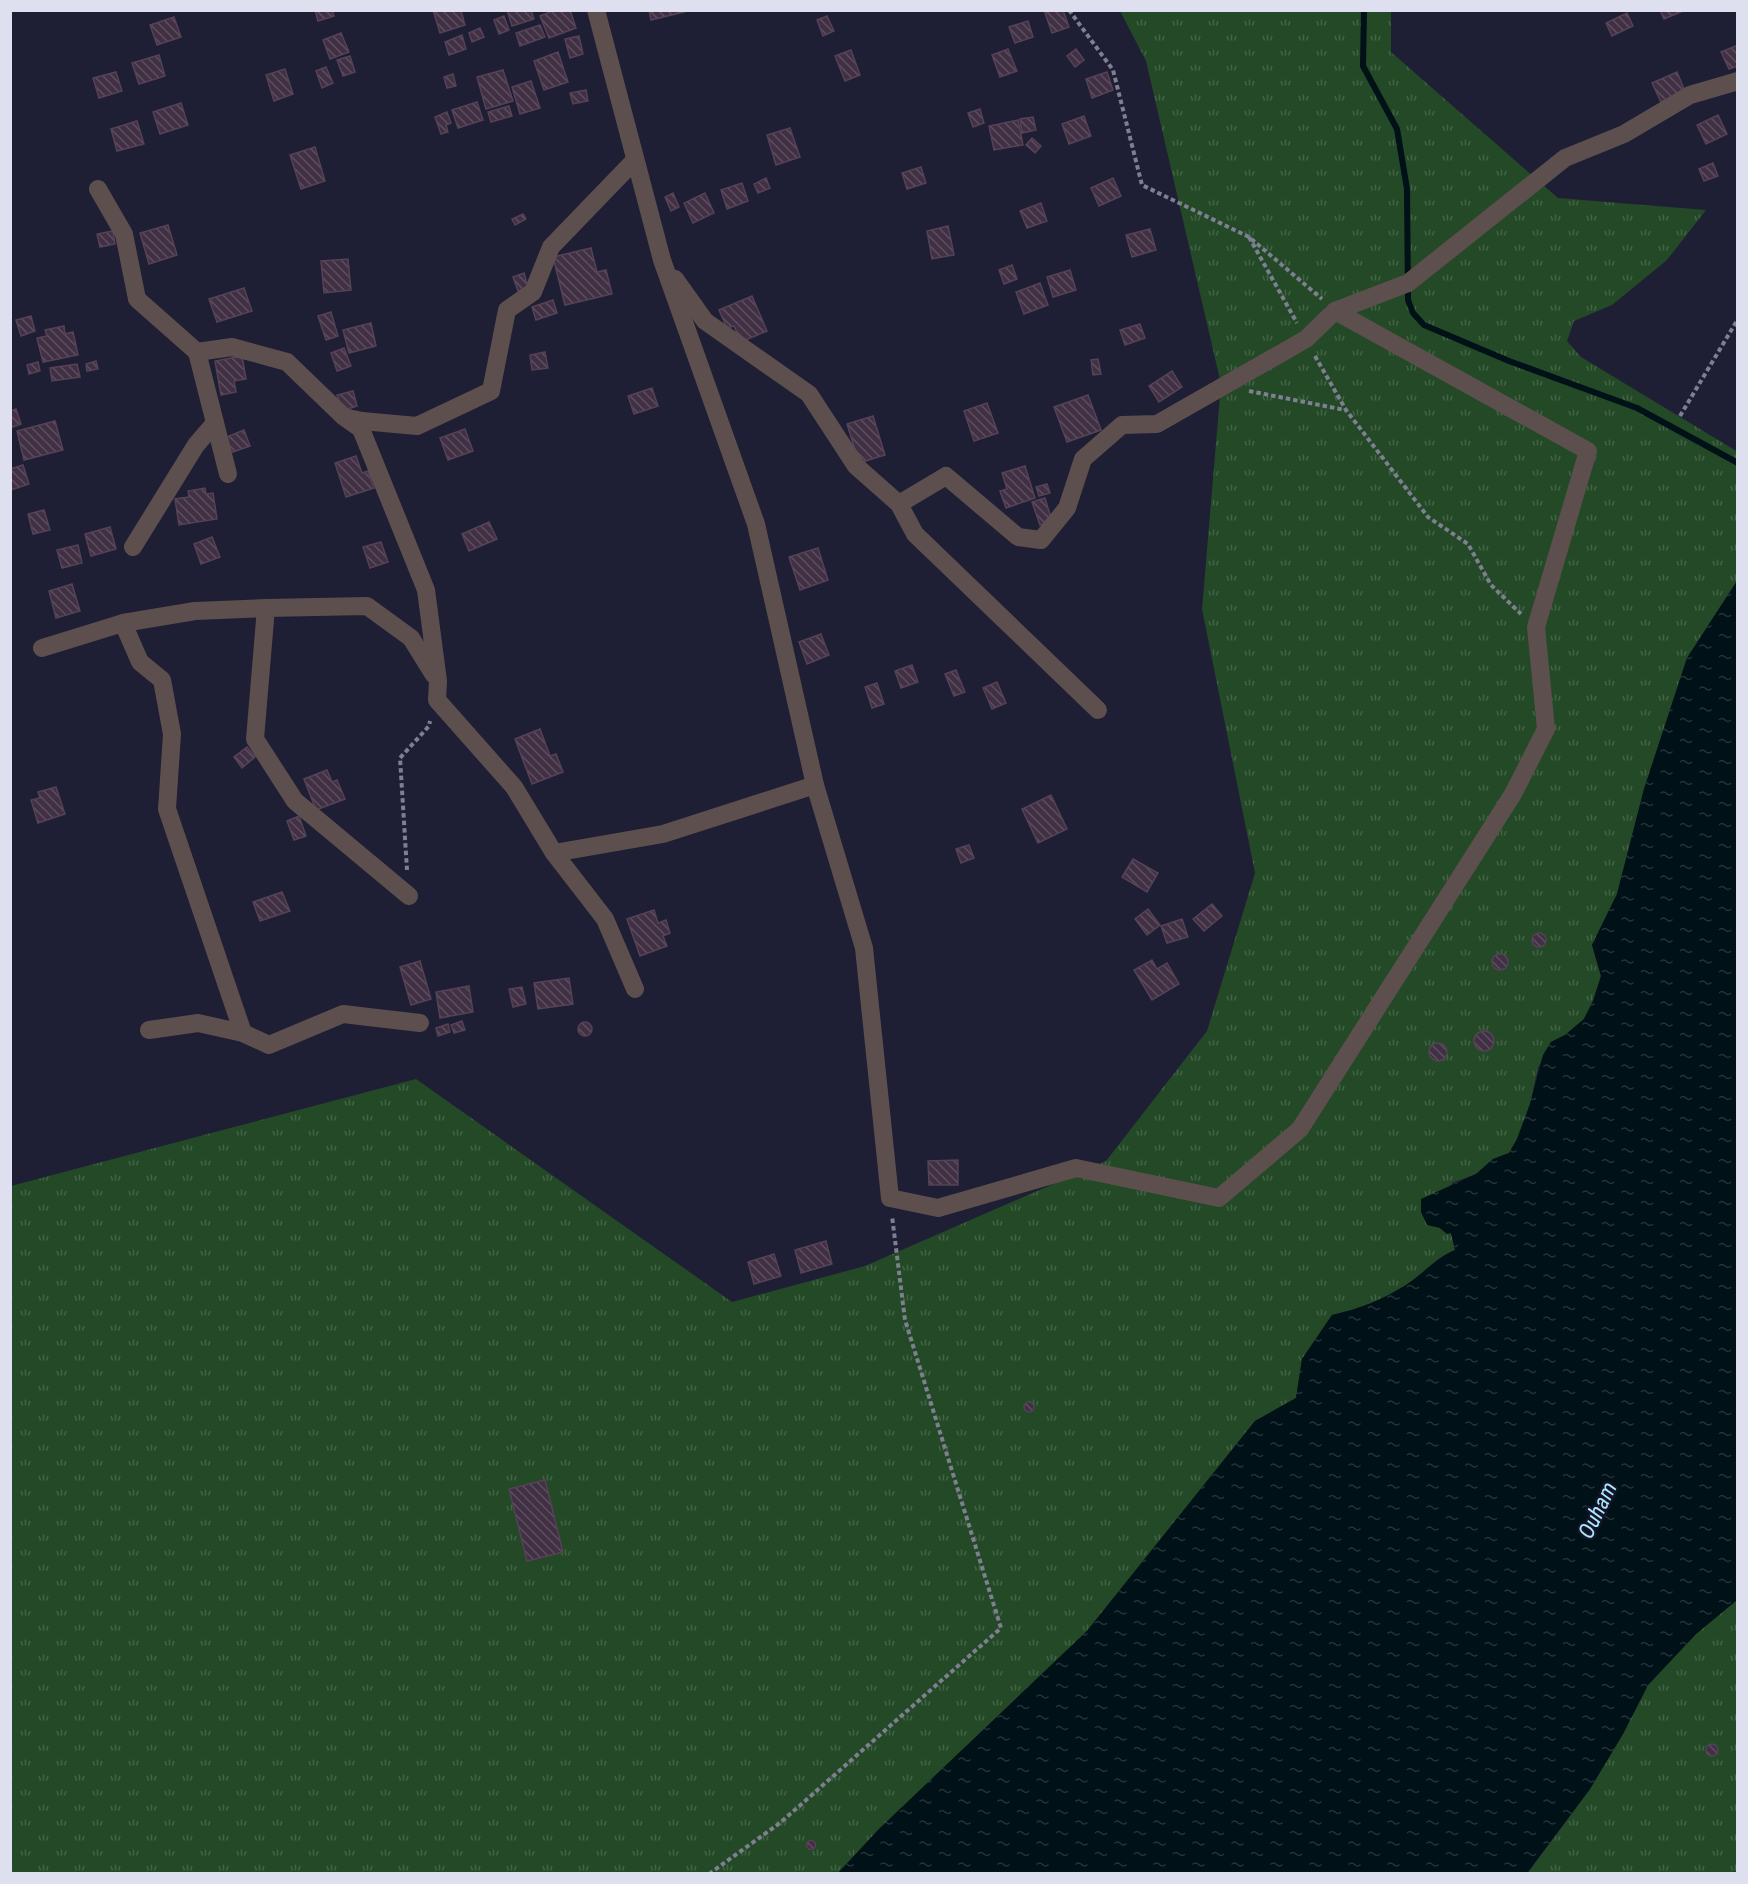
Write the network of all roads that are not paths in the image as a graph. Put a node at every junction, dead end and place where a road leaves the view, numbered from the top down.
1 (596, 10) edge
2 (1737, 81) edge
3 (636, 160) junction
4 (98, 189) dead end
5 (662, 260) junction
6 (1335, 311) junction
7 (197, 352) junction
8 (344, 417) junction
9 (215, 423) junction
10 (228, 474) dead end
11 (899, 504) junction
12 (133, 547) dead end
13 (266, 608) junction
14 (123, 623) junction
15 (42, 648) dead end
16 (438, 681) junction
17 (1098, 710) dead end
18 (814, 785) junction
19 (554, 852) junction
20 (409, 896) road end
21 (635, 989) dead end
22 (420, 1023) dead end
23 (149, 1029) dead end
24 (243, 1033) junction

1 - 3 street
2 - 6 street
3 - 5 street
3 - 8 street
4 - 7 street
5 - 11 street
5 - 18 street
6 - 11 street
6 - 18 street
7 - 8 street
7 - 9 street
8 - 16 street
9 - 10 street
9 - 12 street
11 - 17 street
13 - 14 street
13 - 16 street
13 - 20 street
14 - 15 street
14 - 24 street
16 - 19 street
18 - 19 street
19 - 21 street
22 - 24 street
23 - 24 street

